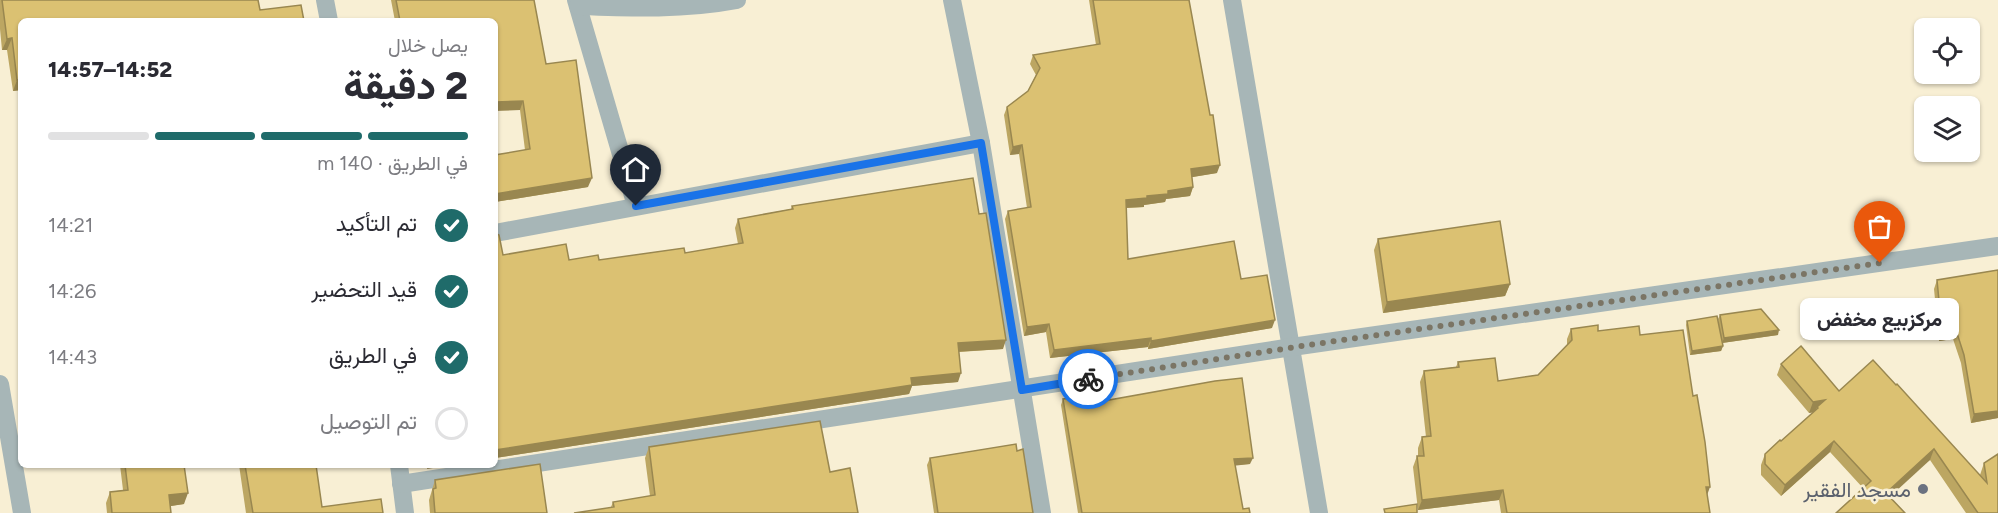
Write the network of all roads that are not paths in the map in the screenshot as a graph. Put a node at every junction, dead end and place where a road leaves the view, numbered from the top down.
1 (325, 0) edge
2 (737, 0) edge
3 (952, 0) edge
4 (1232, 0) edge
5 (577, 3) edge
6 (328, 18) edge
7 (981, 143) junction
8 (636, 206) junction
9 (498, 232) edge
10 (1998, 246) edge
11 (1292, 347) junction
12 (0, 384) edge
13 (1022, 390) junction
14 (399, 468) edge
15 (401, 484) junction
16 (22, 513) edge
17 (405, 513) edge
18 (1042, 513) edge
19 (1319, 513) edge

1 - 6 street
2 - 5 street
3 - 7 street
4 - 11 street
5 - 8 street
7 - 8 street
7 - 13 street
8 - 9 street
10 - 11 street
11 - 13 street
11 - 19 street
12 - 16 street
13 - 15 street
13 - 18 street
14 - 15 street
15 - 17 street

